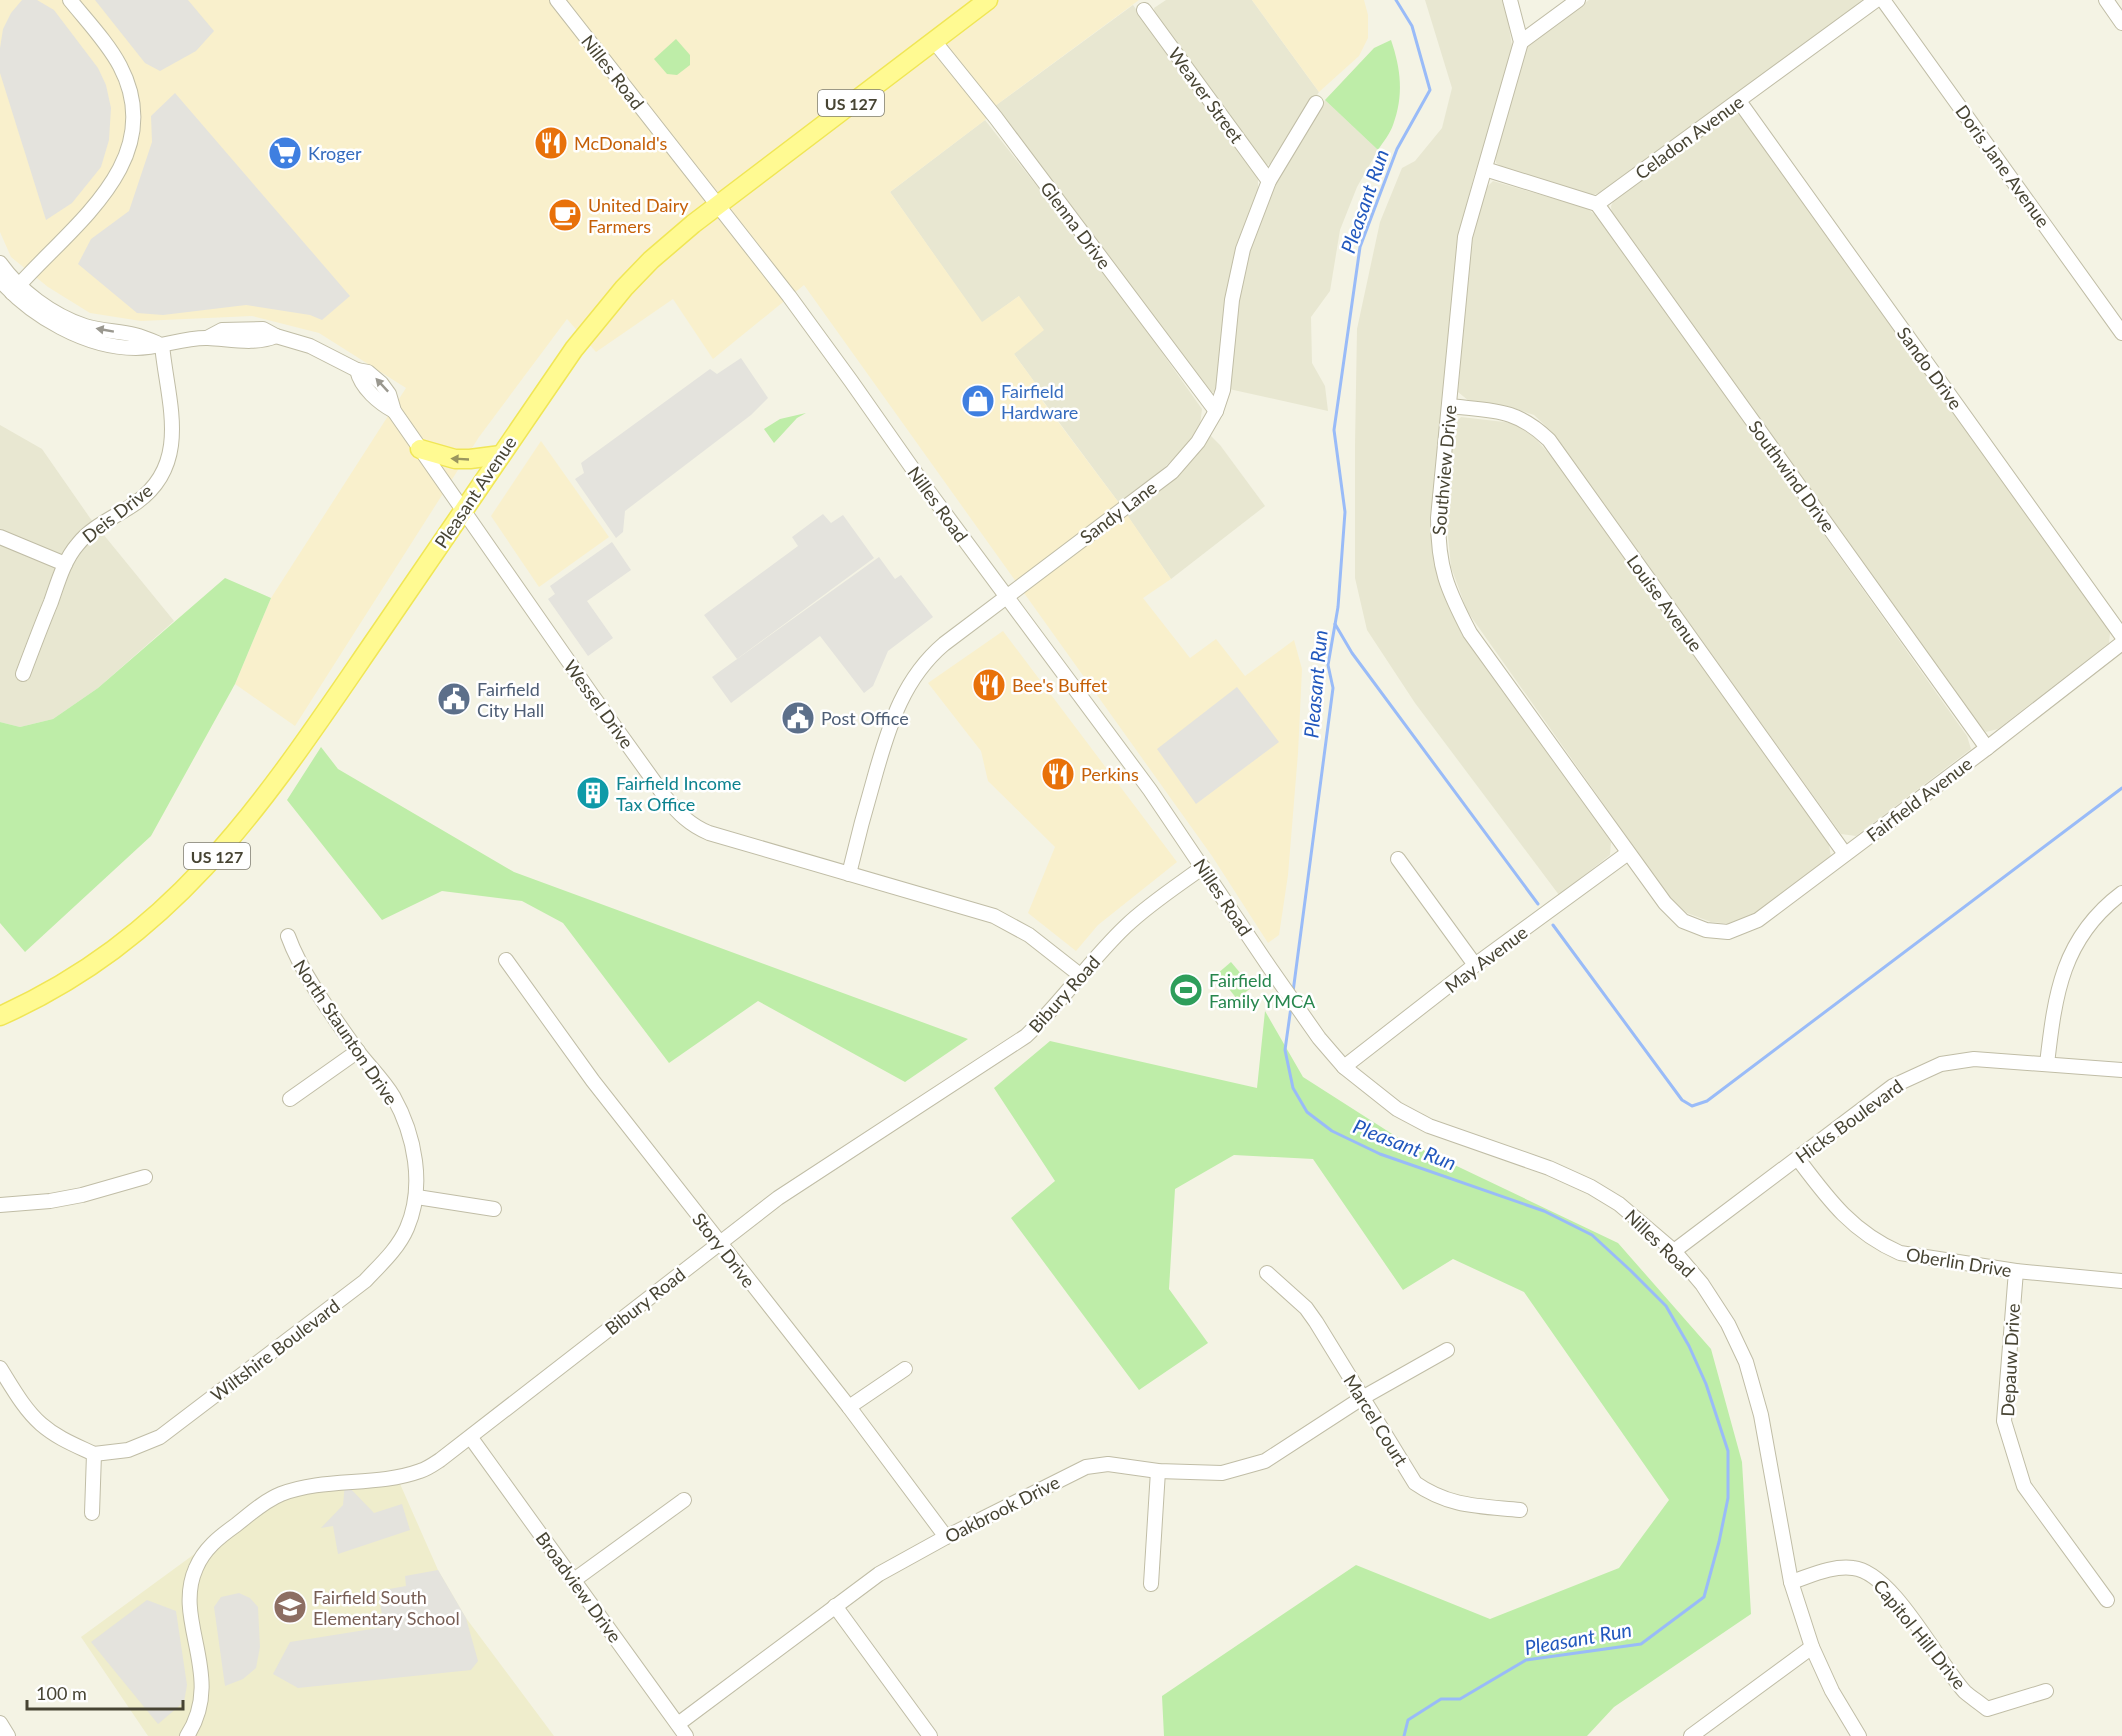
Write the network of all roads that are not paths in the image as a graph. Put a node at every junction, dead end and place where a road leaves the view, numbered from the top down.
1 (70, 0) edge
2 (556, 0) edge
3 (988, 0) edge
4 (1510, 0) edge
5 (1578, 0) edge
6 (1876, 0) edge
7 (1883, 0) edge
8 (2106, 0) edge
9 (1144, 10) dead end
10 (2122, 23) edge
11 (934, 41) junction
12 (1521, 42) junction
13 (1739, 101) junction
14 (1316, 103) dead end
15 (1485, 169) junction
16 (1269, 181) junction
17 (717, 204) junction
18 (1597, 204) junction
19 (0, 263) edge
20 (0, 279) edge
21 (16, 289) junction
22 (2122, 333) edge
23 (162, 345) junction
24 (1449, 406) junction
25 (1216, 411) junction
26 (420, 449) junction
27 (501, 455) junction
28 (462, 511) junction
29 (0, 537) edge
30 (65, 564) junction
31 (1006, 597) junction
32 (2122, 636) edge
33 (2122, 643) edge
34 (23, 674) dead end
35 (1987, 748) junction
36 (1628, 853) junction
37 (1845, 854) junction
38 (1398, 859) dead end
39 (1203, 867) junction
40 (849, 874) junction
41 (2122, 893) edge
42 (1706, 930) joint
43 (288, 936) dead end
44 (506, 960) dead end
45 (1475, 965) junction
46 (1080, 975) junction
47 (0, 1016) edge
48 (358, 1051) junction
49 (2047, 1064) junction
50 (1344, 1067) junction
51 (2122, 1070) edge
52 (290, 1099) dead end
53 (1798, 1159) junction
54 (145, 1177) dead end
55 (417, 1197) junction
56 (0, 1205) edge
57 (494, 1209) dead end
58 (719, 1243) junction
59 (1674, 1251) junction
60 (2016, 1271) junction
61 (1267, 1273) dead end
62 (2122, 1281) edge
63 (1447, 1350) dead end
64 (0, 1368) edge
65 (905, 1369) dead end
66 (1362, 1398) junction
67 (849, 1407) junction
68 (471, 1438) junction
69 (94, 1454) junction
70 (1158, 1472) junction
71 (684, 1500) dead end
72 (1521, 1510) dead end
73 (92, 1513) dead end
74 (946, 1537) junction
75 (574, 1580) junction
76 (1791, 1582) junction
77 (1151, 1584) dead end
78 (2107, 1600) dead end
79 (835, 1606) junction
80 (1812, 1647) junction
81 (2046, 1691) dead end
82 (0, 1724) edge
83 (682, 1730) edge
84 (8, 1736) edge
85 (187, 1736) edge
86 (930, 1736) edge
87 (1691, 1736) edge
88 (1859, 1736) edge

1 - 21 street
2 - 17 street, Nilles Road
3 - 11 main road, Pleasant Avenue / US 127
4 - 12 street
5 - 12 street
6 - 13 street, Celadon Avenue
7 - 22 street, Doris Jane Avenue
8 - 10 street
9 - 16 street, Weaver Street
11 - 17 main road, Pleasant Avenue / US 127
11 - 25 street, Glenna Drive
12 - 15 street, Southview Drive
13 - 18 street, Celadon Avenue
13 - 32 street, Sando Drive
14 - 16 street, Sandy Lane
15 - 18 street
15 - 24 street, Southview Drive
16 - 25 street, Sandy Lane
17 - 27 main road, Pleasant Avenue / US 127
17 - 31 street, Nilles Road
18 - 35 street, Southwind Drive
19 - 21 street, Wessel Drive
20 - 21 street, Wessel Drive
21 - 23 street, Wessel Drive
23 - 26 street, Wessel Drive
23 - 30 street, Deis Drive
24 - 36 street, Southview Drive
24 - 37 street, Louise Avenue
25 - 31 street, Sandy Lane
27 -> 26 main road
26 - 28 street, Wessel Drive
27 - 28 main road, Pleasant Avenue / US 127
28 - 40 street, Wessel Drive
28 - 47 main road, Pleasant Avenue / US 127
29 - 30 street
30 - 34 street, Deis Drive
31 - 39 street, Nilles Road
31 - 40 street, Sandy Lane
33 - 35 street, Fairfield Avenue
35 - 37 street, Fairfield Avenue
36 - 42 street, Southview Drive
36 - 45 street, May Avenue
37 - 42 street, Fairfield Avenue
38 - 45 street
39 - 46 street, Bibury Road
39 - 50 street, Nilles Road
40 - 46 street, Wessel Drive
41 - 49 street
43 - 48 street, North Staunton Drive
44 - 58 street, Story Drive
45 - 50 street, May Avenue
46 - 58 street, Bibury Road
48 - 52 street
48 - 55 street, North Staunton Drive
49 - 51 street, Hicks Boulevard
49 - 53 street, Hicks Boulevard
50 - 59 street, Nilles Road
53 - 59 street, Hicks Boulevard
53 - 60 street, Oberlin Drive
54 - 56 street
55 - 57 street
55 - 69 street, Wiltshire Boulevard
58 - 67 street, Story Drive
58 - 68 street, Bibury Road
59 - 76 street, Nilles Road
60 - 62 street, Oberlin Drive
60 - 78 street, Depauw Drive
61 - 66 street, Marcel Court
63 - 66 street, Oakbrook Drive
64 - 69 street
65 - 67 street
66 - 70 street, Oakbrook Drive
66 - 72 street, Marcel Court
67 - 74 street, Story Drive
68 - 75 street, Broadview Drive
68 - 85 street, Bibury Road
69 - 73 street
70 - 74 street, Oakbrook Drive
70 - 77 street
71 - 75 street
74 - 79 street, Oakbrook Drive
75 - 83 street, Broadview Drive
76 - 80 street, Nilles Road
76 - 81 street, Capitol Hill Drive
79 - 83 street, Oakbrook Drive
79 - 86 street
80 - 87 street
80 - 88 street, Nilles Road
82 - 84 street

